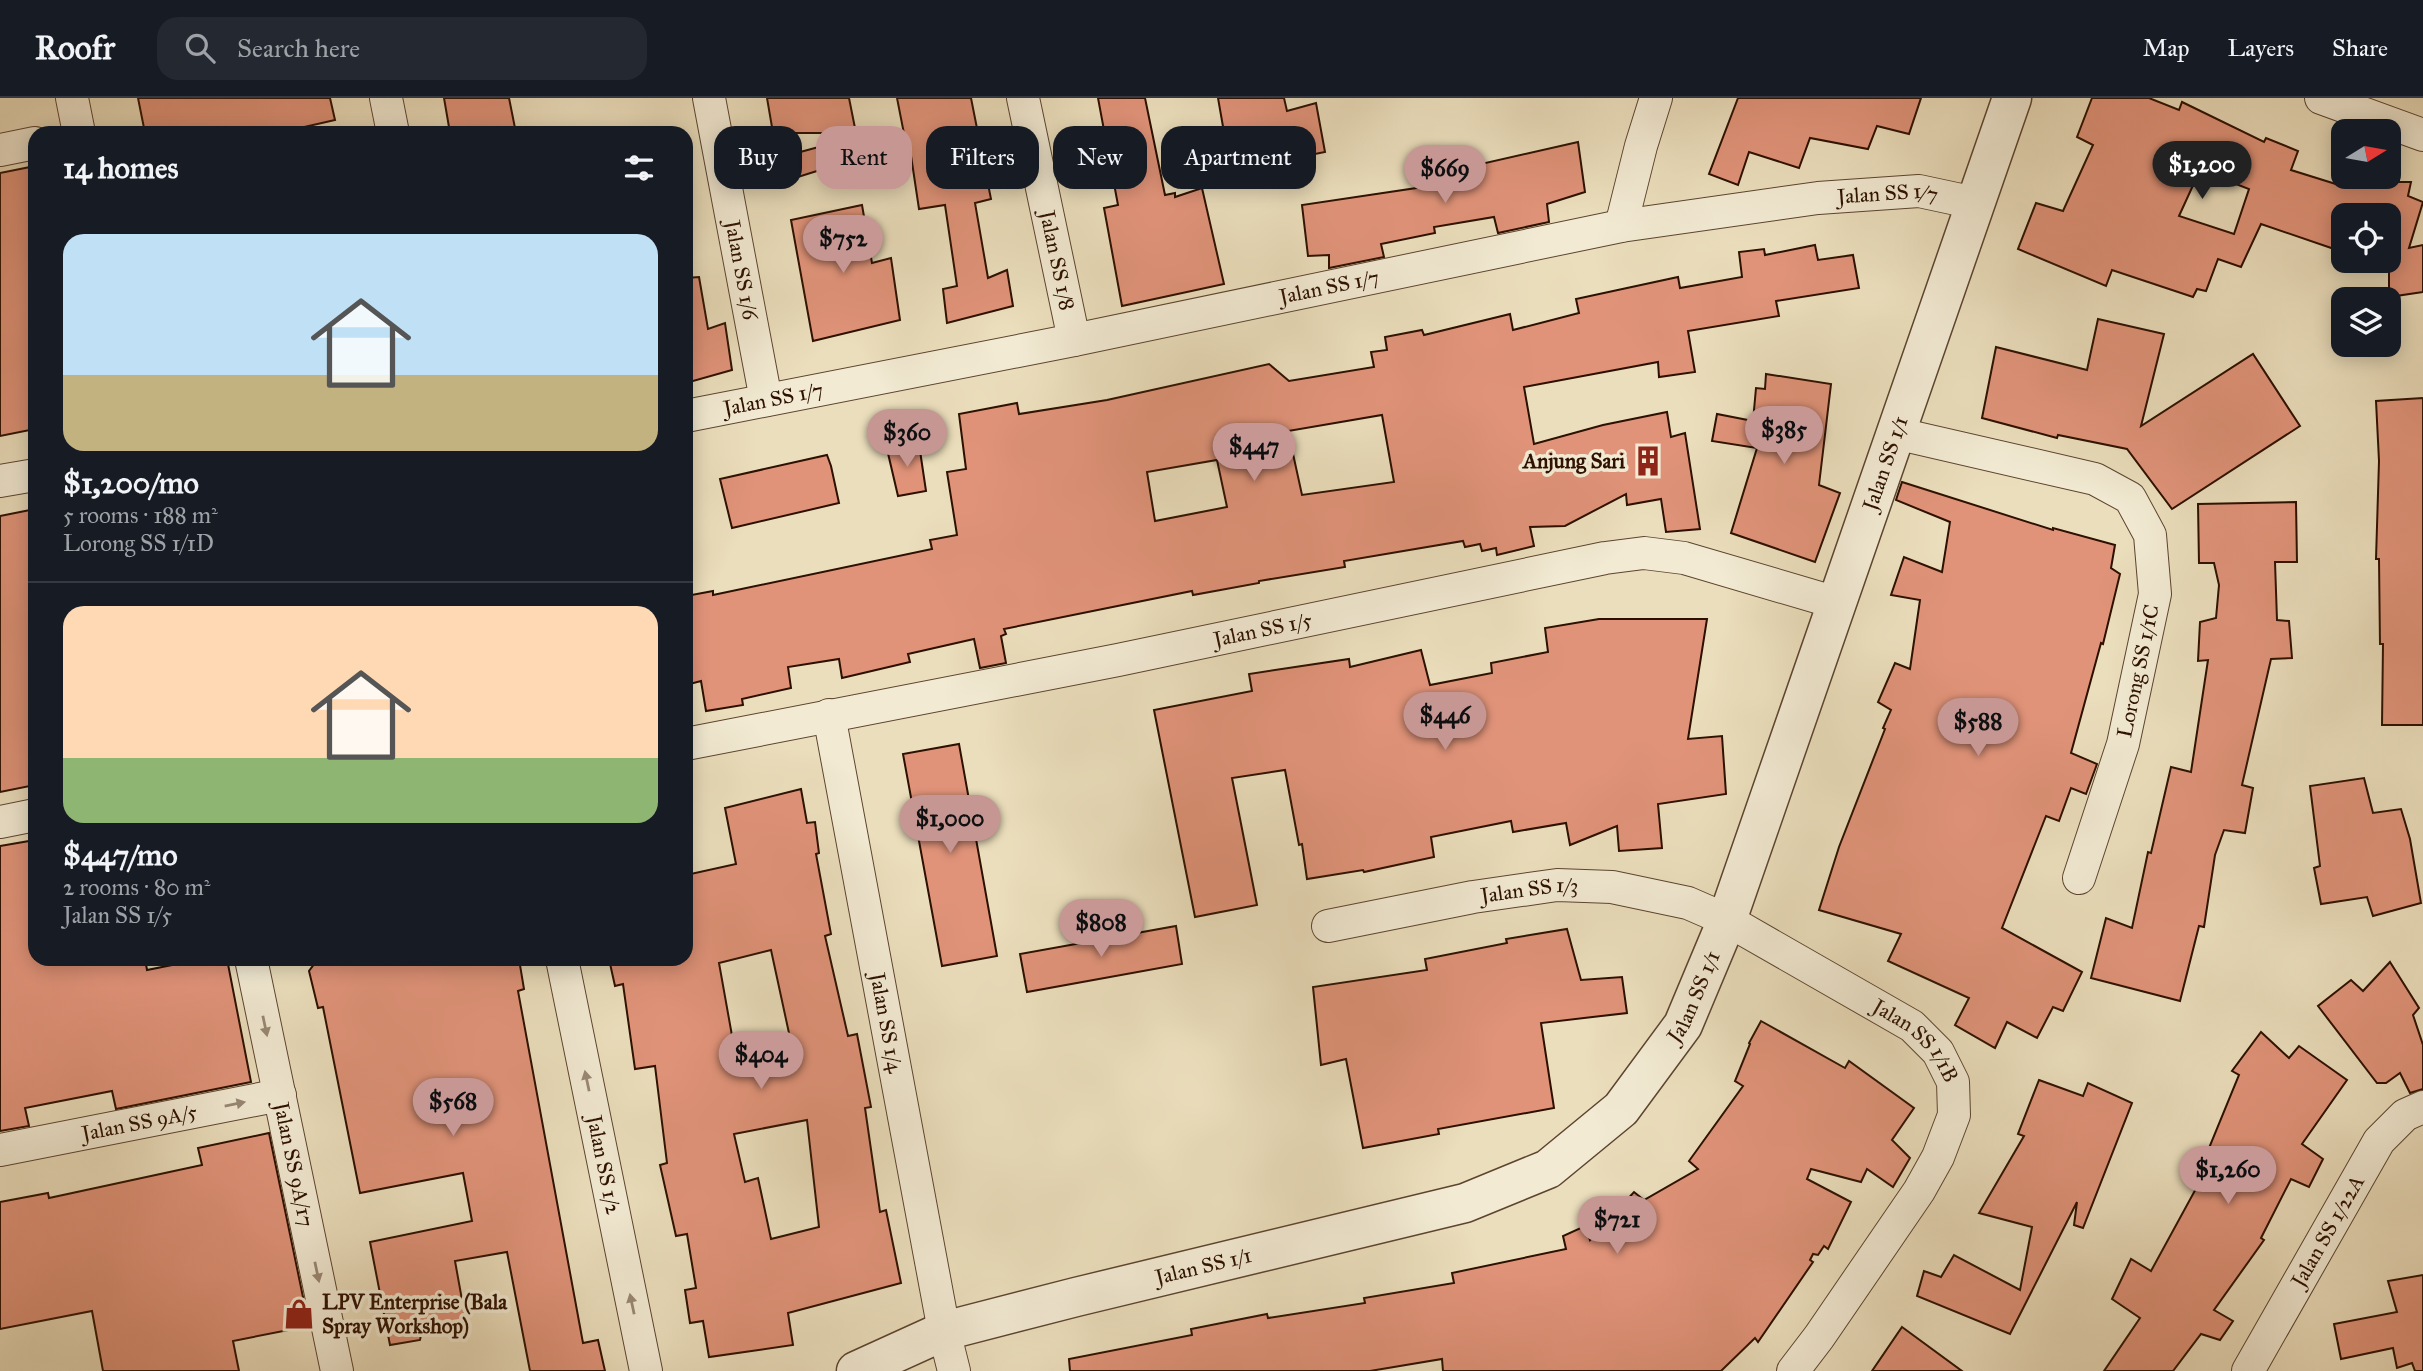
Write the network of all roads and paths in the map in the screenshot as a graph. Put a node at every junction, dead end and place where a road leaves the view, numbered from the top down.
1 (72, 98) edge
2 (386, 98) edge
3 (709, 98) edge
4 (1023, 98) edge
5 (1656, 98) edge
6 (2012, 98) edge
7 (2321, 98) edge
8 (78, 126) edge
9 (392, 126) edge
10 (2423, 135) edge
11 (28, 144) edge
12 (0, 150) edge
13 (1975, 203) junction
14 (1621, 226) junction
15 (1074, 340) junction
16 (766, 400) junction
17 (693, 415) edge
18 (1895, 433) junction
19 (28, 476) edge
20 (0, 481) edge
21 (1837, 603) junction
22 (829, 715) junction
23 (693, 743) edge
24 (28, 816) edge
25 (0, 822) edge
26 (2079, 878) dead end
27 (1727, 920) junction
28 (1328, 926) dead end
29 (252, 966) edge
30 (563, 966) edge
31 (280, 1095) junction
32 (2423, 1107) edge
33 (0, 1150) edge
34 (944, 1331) junction
35 (2260, 1367) edge
36 (337, 1371) edge
37 (646, 1371) edge
38 (856, 1371) edge
39 (954, 1371) edge
40 (1793, 1371) edge

1 - 8 street
2 - 9 street
3 - 16 street, Jalan SS 1/6
4 - 15 street, Jalan SS 1/8
5 - 14 street
6 - 13 street, Jalan SS 1/1
7 - 10 street
11 - 12 street
13 - 14 street, Jalan SS 1/7
13 - 18 street, Jalan SS 1/1
14 - 15 street, Jalan SS 1/7
15 - 16 street, Jalan SS 1/7
16 - 17 street, Jalan SS 1/7
18 - 21 street, Jalan SS 1/1
18 - 26 street, Lorong SS 1/1C
19 - 20 street
21 - 22 street, Jalan SS 1/5
21 - 27 street, Jalan SS 1/1
22 - 23 street, Jalan SS 1/5
22 - 34 street, Jalan SS 1/4
24 - 25 street
27 - 28 street, Jalan SS 1/3
27 - 34 street, Jalan SS 1/1
27 - 40 street, Jalan SS 1/1B
29 -> 31 street, Jalan SS 9A/17
37 -> 30 street, Jalan SS 1/2
33 -> 31 street, Jalan SS 9A/5
31 -> 36 street, Jalan SS 9A/17
32 - 35 street, Jalan SS 1/22A
34 - 38 street, Jalan SS 1/1
34 - 39 street

